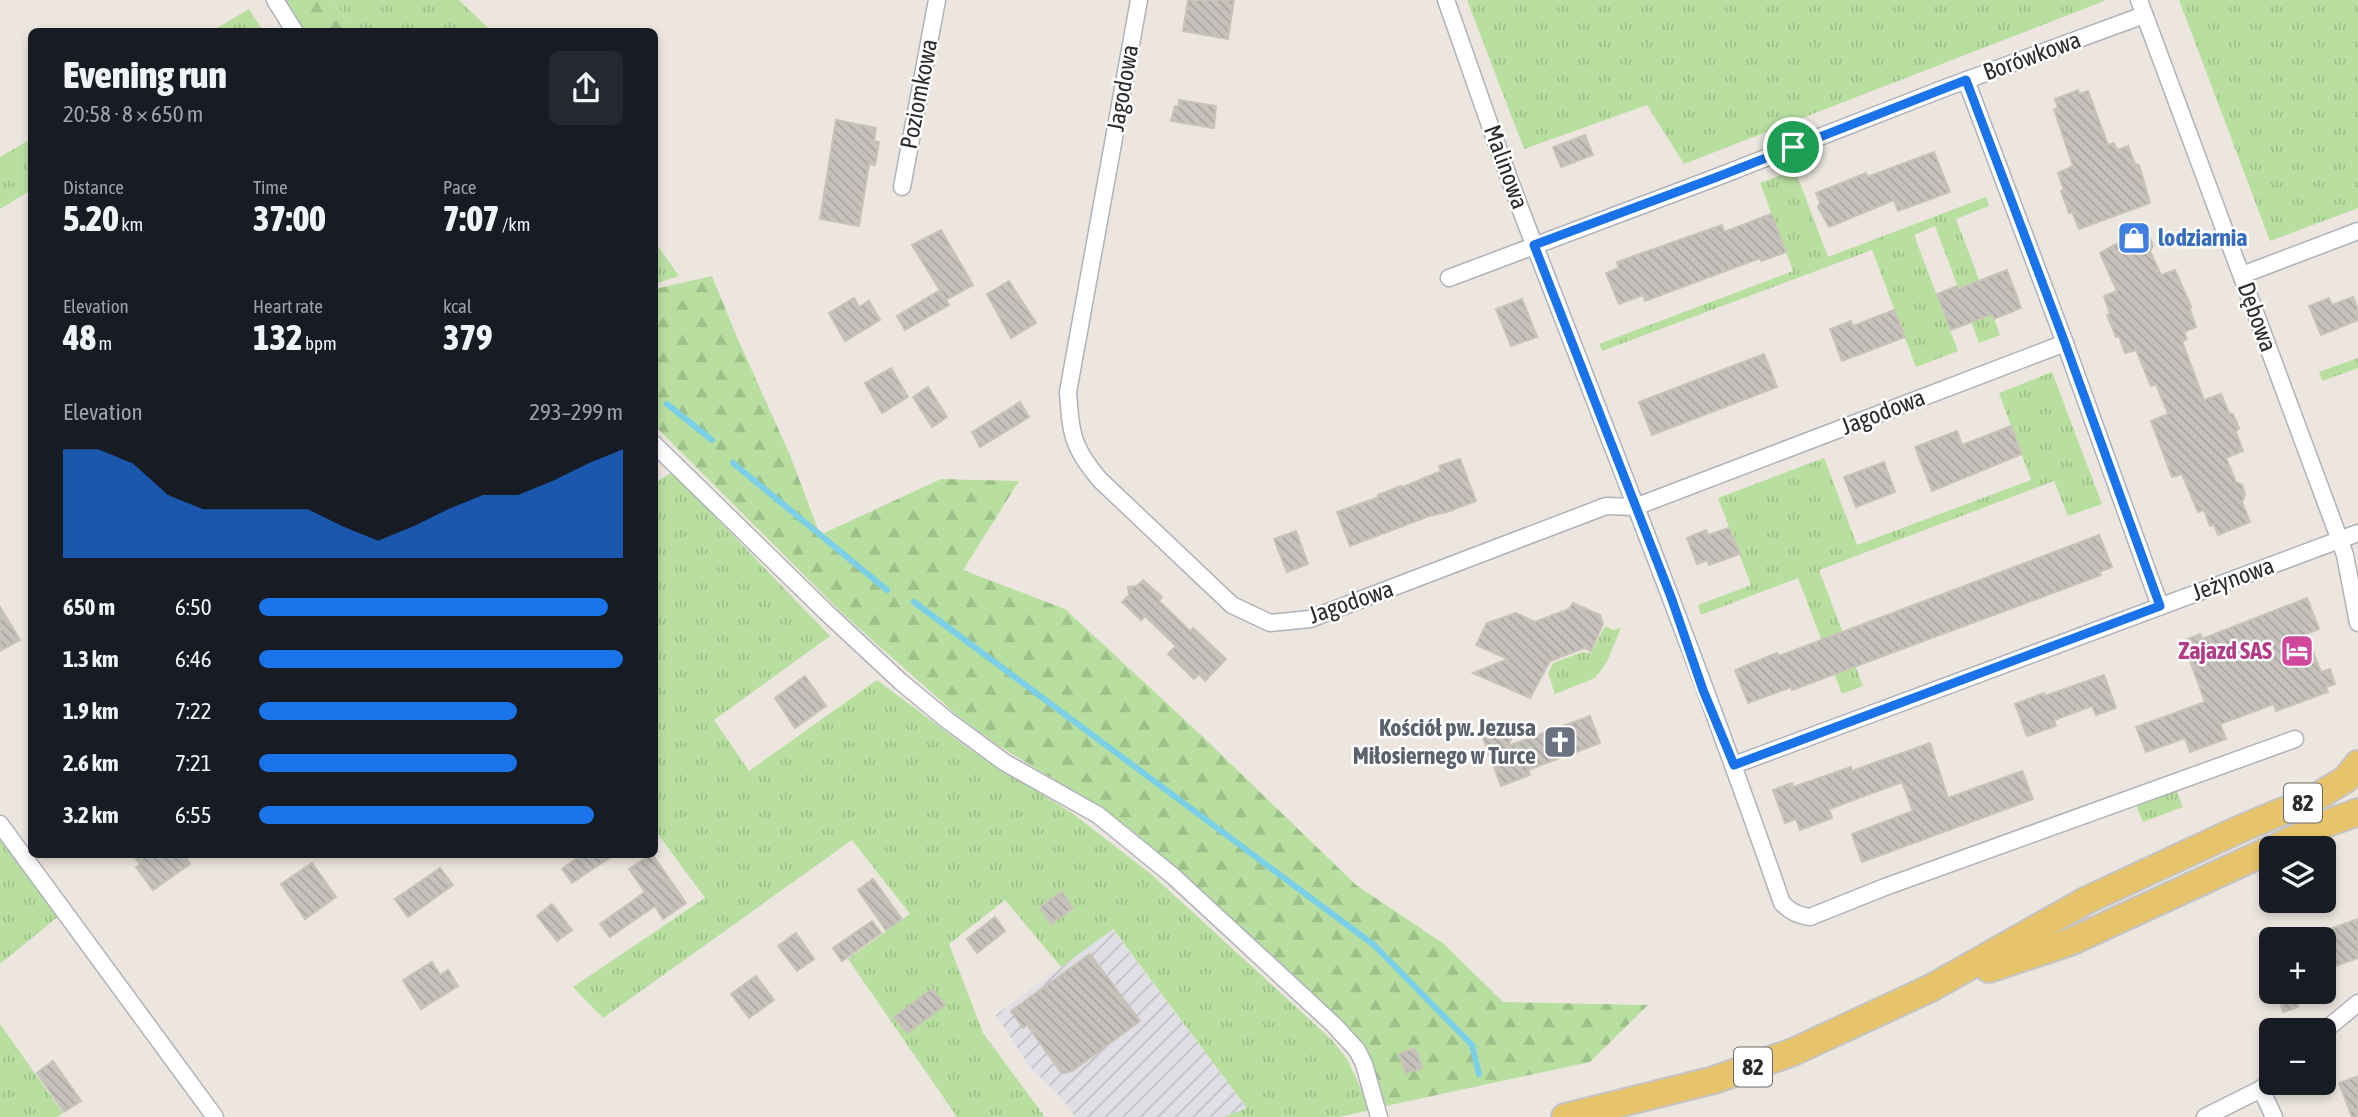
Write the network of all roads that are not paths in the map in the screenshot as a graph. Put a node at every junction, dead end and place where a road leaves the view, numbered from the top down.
1 (275, 0) edge
2 (937, 0) edge
3 (1139, 0) edge
4 (1446, 0) edge
5 (2142, 7) edge
6 (292, 28) edge
7 (1966, 80) junction
8 (902, 187) dead end
9 (2358, 232) edge
10 (1534, 245) junction
11 (2242, 275) junction
12 (1449, 278) dead end
13 (2065, 343) junction
14 (658, 448) edge
15 (1635, 507) junction
16 (2358, 533) edge
17 (2339, 538) junction
18 (2344, 555) junction
19 (2358, 578) edge
20 (2160, 606) junction
21 (2358, 623) edge
22 (2295, 739) dead end
23 (2358, 764) edge
24 (1734, 765) junction
25 (2358, 812) edge
26 (0, 824) edge
27 (2300, 836) edge
28 (2259, 855) edge
29 (1931, 988) junction
30 (2358, 1003) edge
31 (2336, 1021) edge
32 (2259, 1088) edge
33 (2269, 1095) edge
34 (215, 1117) edge
35 (1379, 1117) edge
36 (1565, 1117) edge
37 (2205, 1117) edge
38 (2274, 1117) edge

1 - 6 street
2 - 8 street, Poziomkowa
3 - 15 street, Jagodowa
4 - 10 street, Malinowa
5 - 7 street, Borówkowa
5 - 11 street, Dębowa
7 - 10 street, Borówkowa
7 - 13 street
9 - 11 street
10 - 12 street, Borówkowa
10 - 15 street, Malinowa
11 - 17 street, Dębowa
13 - 15 street, Jagodowa
13 - 20 street
14 - 35 street
15 - 24 street, Malinowa
16 - 17 street, Jeżynowa
17 - 18 street, Dębowa
17 - 20 street, Jeżynowa
18 - 19 street, Dębowa
18 - 21 street, Dębowa
20 - 24 street, Jeżynowa
22 - 24 street, Malinowa
23 - 29 main road, 82
25 - 27 main road, 82
26 - 34 street
28 - 29 main road, 82
29 - 36 main road, 82
30 - 31 street
32 - 37 street
33 - 38 street

